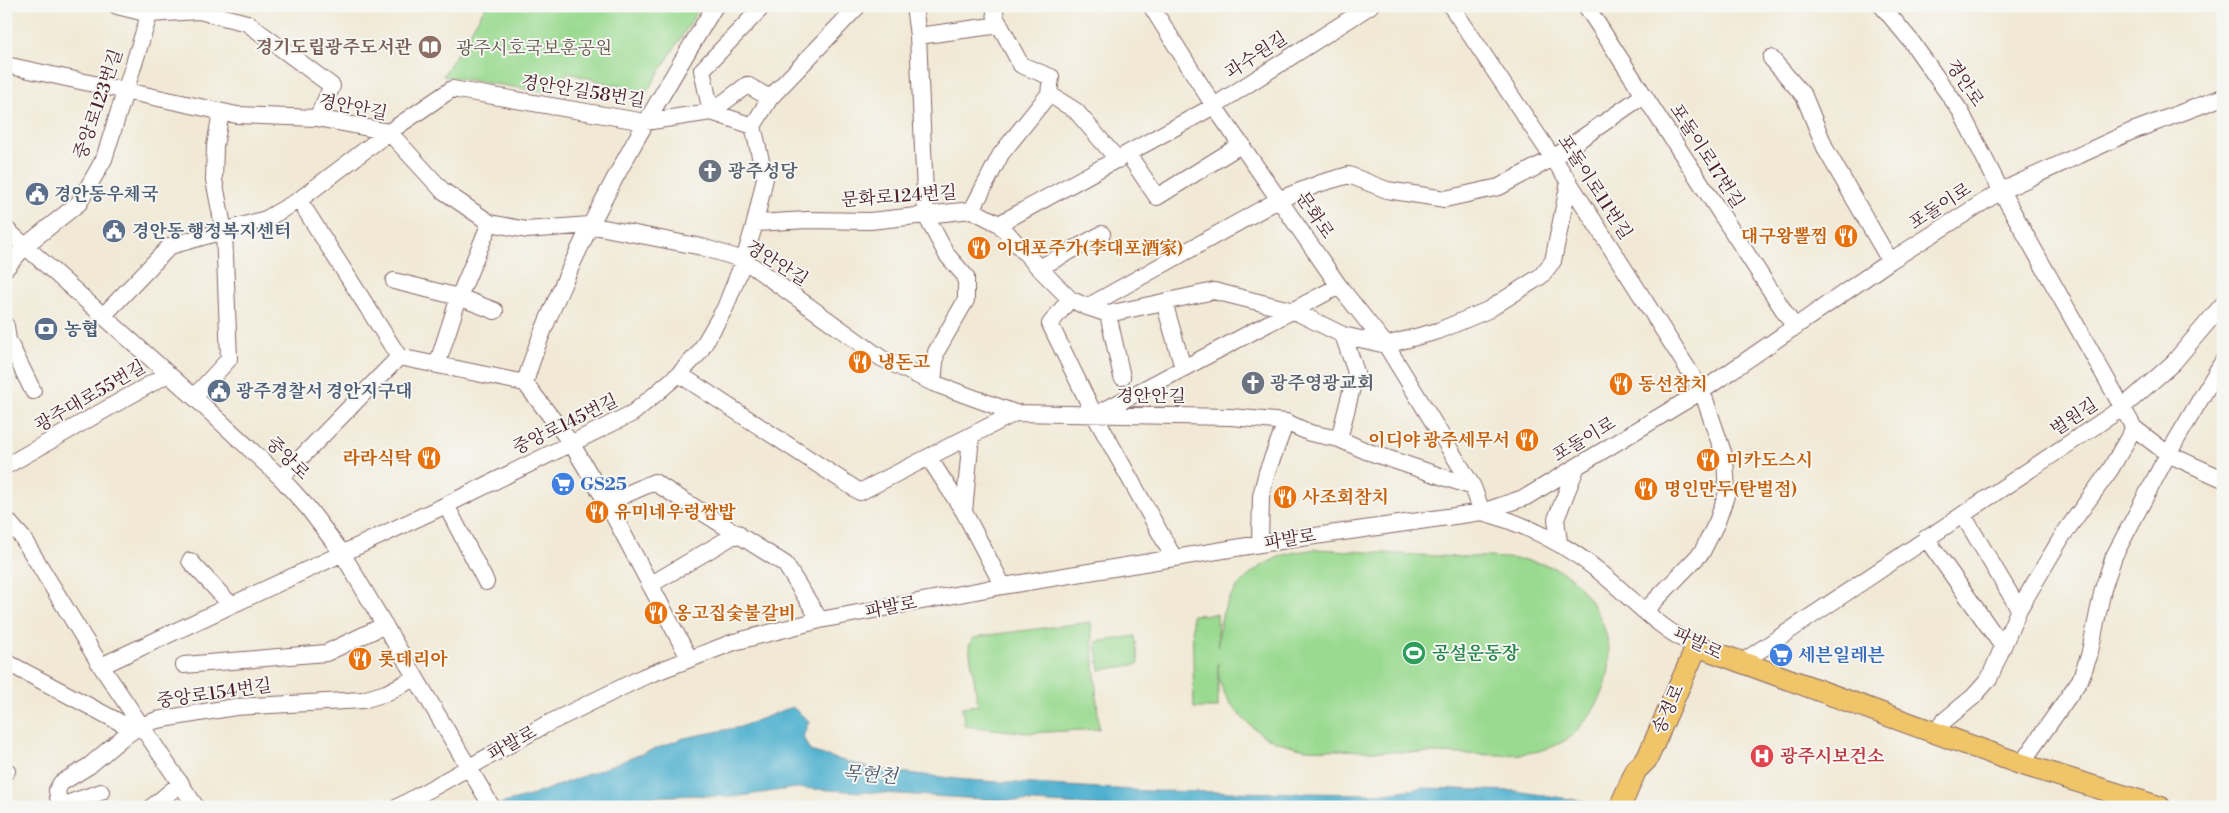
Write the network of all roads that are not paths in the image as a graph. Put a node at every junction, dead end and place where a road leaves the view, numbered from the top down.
1 (117, 6) edge
2 (715, 6) edge
3 (763, 6) edge
4 (858, 6) edge
5 (914, 6) edge
6 (994, 6) edge
7 (1151, 6) edge
8 (1370, 6) edge
9 (1451, 6) edge
10 (1586, 6) edge
11 (1882, 6) edge
12 (150, 10) edge
13 (1000, 25) junction
14 (918, 36) junction
15 (1770, 58) dead end
16 (6, 65) edge
17 (124, 89) junction
18 (1049, 94) junction
19 (1644, 95) junction
20 (2223, 97) edge
21 (770, 98) junction
22 (1214, 106) junction
23 (221, 112) junction
24 (711, 112) junction
25 (317, 118) junction
26 (645, 122) junction
27 (753, 126) junction
28 (389, 132) junction
29 (1242, 144) junction
30 (1123, 157) junction
31 (1553, 158) junction
32 (1569, 182) junction
33 (2001, 190) junction
34 (1280, 199) junction
35 (299, 200) junction
36 (972, 210) junction
37 (926, 216) junction
38 (490, 223) junction
39 (755, 223) junction
40 (1000, 224) junction
41 (589, 225) junction
42 (6, 229) edge
43 (224, 231) junction
44 (1102, 234) dead end
45 (25, 246) junction
46 (744, 260) junction
47 (1890, 261) junction
48 (6, 268) edge
49 (1039, 268) junction
50 (394, 281) dead end
51 (1339, 286) junction
52 (459, 297) junction
53 (1070, 299) junction
54 (1164, 302) junction
55 (2223, 304) edge
56 (1087, 307) junction
57 (495, 311) dead end
58 (1294, 311) junction
59 (1108, 314) junction
60 (103, 316) junction
61 (6, 326) edge
62 (1795, 328) junction
63 (1343, 335) junction
64 (1386, 344) junction
65 (399, 357) junction
66 (2223, 362) edge
67 (437, 365) junction
68 (1184, 368) junction
69 (168, 374) junction
70 (679, 374) junction
71 (1122, 377) dead end
72 (525, 383) junction
73 (933, 384) junction
74 (33, 391) dead end
75 (1702, 391) junction
76 (194, 397) junction
77 (2122, 408) junction
78 (1015, 413) junction
79 (1095, 416) junction
80 (1286, 422) junction
81 (2134, 428) junction
82 (971, 436) junction
83 (1338, 439) junction
84 (571, 443) junction
85 (2168, 454) junction
86 (929, 458) junction
87 (6, 466) edge
88 (1577, 466) junction
89 (281, 478) junction
90 (2223, 479) edge
91 (1473, 487) junction
92 (607, 503) junction
93 (446, 505) junction
94 (964, 512) junction
95 (1482, 512) junction
96 (1963, 515) junction
97 (6, 519) edge
98 (738, 533) junction
99 (1926, 538) junction
100 (1559, 542) junction
101 (1260, 544) junction
102 (342, 553) junction
103 (1174, 558) junction
104 (190, 561) dead end
105 (486, 582) dead end
106 (650, 585) junction
107 (1004, 586) junction
108 (230, 604) junction
109 (2019, 609) junction
110 (1645, 610) junction
111 (820, 620) junction
112 (385, 625) junction
113 (1692, 644) junction
114 (2003, 647) junction
115 (689, 658) junction
116 (6, 662) edge
117 (1741, 663) junction
118 (184, 665) dead end
119 (101, 666) junction
120 (415, 678) junction
121 (140, 726) junction
122 (1934, 733) junction
123 (2021, 764) junction
124 (470, 770) junction
125 (181, 783) junction
126 (101, 792) dead end
127 (62, 806) edge
128 (152, 807) edge
129 (196, 807) edge
130 (398, 807) edge
131 (492, 807) edge
132 (1620, 807) edge
133 (2160, 807) edge

1 - 12 street
2 - 26 street
3 - 24 street
4 - 21 street
5 - 14 street
6 - 13 street
7 - 22 street, 문화로
8 - 22 street, 과수원길
9 - 31 street, 포돌이로11번길
10 - 19 street, 포돌이로17번길
11 - 33 street, 경안로
12 - 17 street, 중앙로123번길
12 - 25 street
13 - 14 street
13 - 18 street
14 - 37 street
15 - 47 street
16 - 17 street, 경안안길
17 - 23 street, 경안안길
17 - 45 street, 중앙로123번길
18 - 30 street
18 - 36 street
19 - 31 street
19 - 62 street, 포돌이로17번길
20 - 33 street, 포돌이로
21 - 24 street, 경안안길58번길
21 - 27 street
22 - 29 street, 문화로
22 - 30 street
23 - 25 street, 경안안길
23 - 43 street
24 - 26 street, 경안안길58번길
24 - 27 street
25 - 28 street, 경안안길
26 - 28 street, 경안안길58번길
26 - 41 street
27 - 39 street, 중앙로145번길
28 - 35 street, 경안안길58번길
28 - 38 street, 경안안길
29 - 30 street
29 - 34 street, 문화로
30 - 40 street
31 - 32 street, 포돌이로11번길
31 - 34 street
32 - 64 street
32 - 75 street, 포돌이로11번길
33 - 47 street, 포돌이로
33 - 77 street, 경안로
34 - 51 street, 문화로
34 - 56 street
35 - 43 street, 경안안길58번길
35 - 65 street
36 - 37 street, 문화로124번길
36 - 40 street, 문화로124번길
37 - 39 street, 문화로124번길
37 - 73 street
38 - 41 street, 경안안길
38 - 52 street
39 - 46 street, 중앙로145번길
40 - 49 street, 문화로124번길
41 - 46 street, 경안안길
41 - 72 street
42 - 45 street, 중앙로
43 - 60 street, 경안안길58번길
43 - 76 street
44 - 49 street
45 - 48 street, 중앙로123번길
45 - 60 street, 중앙로
46 - 70 street, 중앙로145번길
46 - 73 street, 경안안길
47 - 62 street, 포돌이로
49 - 53 street, 문화로124번길
50 - 52 street
51 - 58 street
51 - 64 street, 문화로
52 - 57 street
52 - 67 street
53 - 56 street, 문화로124번길
53 - 79 street
54 - 58 street
54 - 59 street
54 - 68 street
55 - 77 street, 벌원길
56 - 59 street, 문화로124번길
58 - 63 street
58 - 68 street
59 - 71 street
60 - 69 street, 중앙로
61 - 74 street
62 - 75 street, 포돌이로
63 - 64 street
63 - 83 street
64 - 91 street, 문화로
65 - 67 street
65 - 89 street
66 - 85 street
67 - 72 street
68 - 79 street
69 - 76 street, 중앙로
69 - 87 street, 광주대로55번길
70 - 84 street, 중앙로145번길
70 - 86 street
72 - 84 street
73 - 78 street, 경안안길
75 - 88 street, 포돌이로
75 - 110 street
76 - 89 street, 중앙로
77 - 81 street, 경안로
77 - 96 street, 벌원길
78 - 79 street, 경안안길
78 - 82 street
79 - 80 street, 경안안길
79 - 103 street
80 - 83 street, 경안안길
80 - 101 street
81 - 85 street
81 - 109 street
82 - 86 street
82 - 94 street
83 - 91 street, 경안안길
84 - 92 street
84 - 93 street, 중앙로145번길
85 - 90 street
85 - 123 street
86 - 94 street
88 - 95 street, 포돌이로
88 - 100 street
89 - 102 street, 중앙로
91 - 95 street, 문화로
92 - 98 street
92 - 106 street
93 - 102 street, 중앙로145번길
93 - 105 street
94 - 107 street
95 - 100 street, 파발로
95 - 101 street, 파발로
96 - 99 street, 벌원길
96 - 109 street
97 - 119 street
98 - 106 street
98 - 111 street
99 - 114 street
99 - 117 street, 벌원길
100 - 110 street, 파발로
101 - 103 street, 파발로
102 - 108 street, 중앙로145번길
102 - 112 street, 중앙로
103 - 107 street, 파발로
104 - 108 street
106 - 115 street
107 - 111 street, 파발로
108 - 119 street, 중앙로145번길
109 - 114 street
110 - 113 street, 파발로
111 - 115 street, 파발로
112 - 118 street
112 - 120 street, 중앙로
113 - 117 main road, 파발로
113 - 132 main road, 송정로
114 - 122 street
115 - 124 street, 파발로
116 - 121 street
117 - 122 main road, 파발로
119 - 121 street
120 - 121 street, 중앙로154번길
120 - 124 street, 중앙로
121 - 125 street
121 - 127 street, 중앙로154번길
122 - 123 main road, 파발로
123 - 133 main road, 파발로
124 - 130 street, 파발로
124 - 131 street, 중앙로
125 - 128 street
125 - 129 street
126 - 127 street

